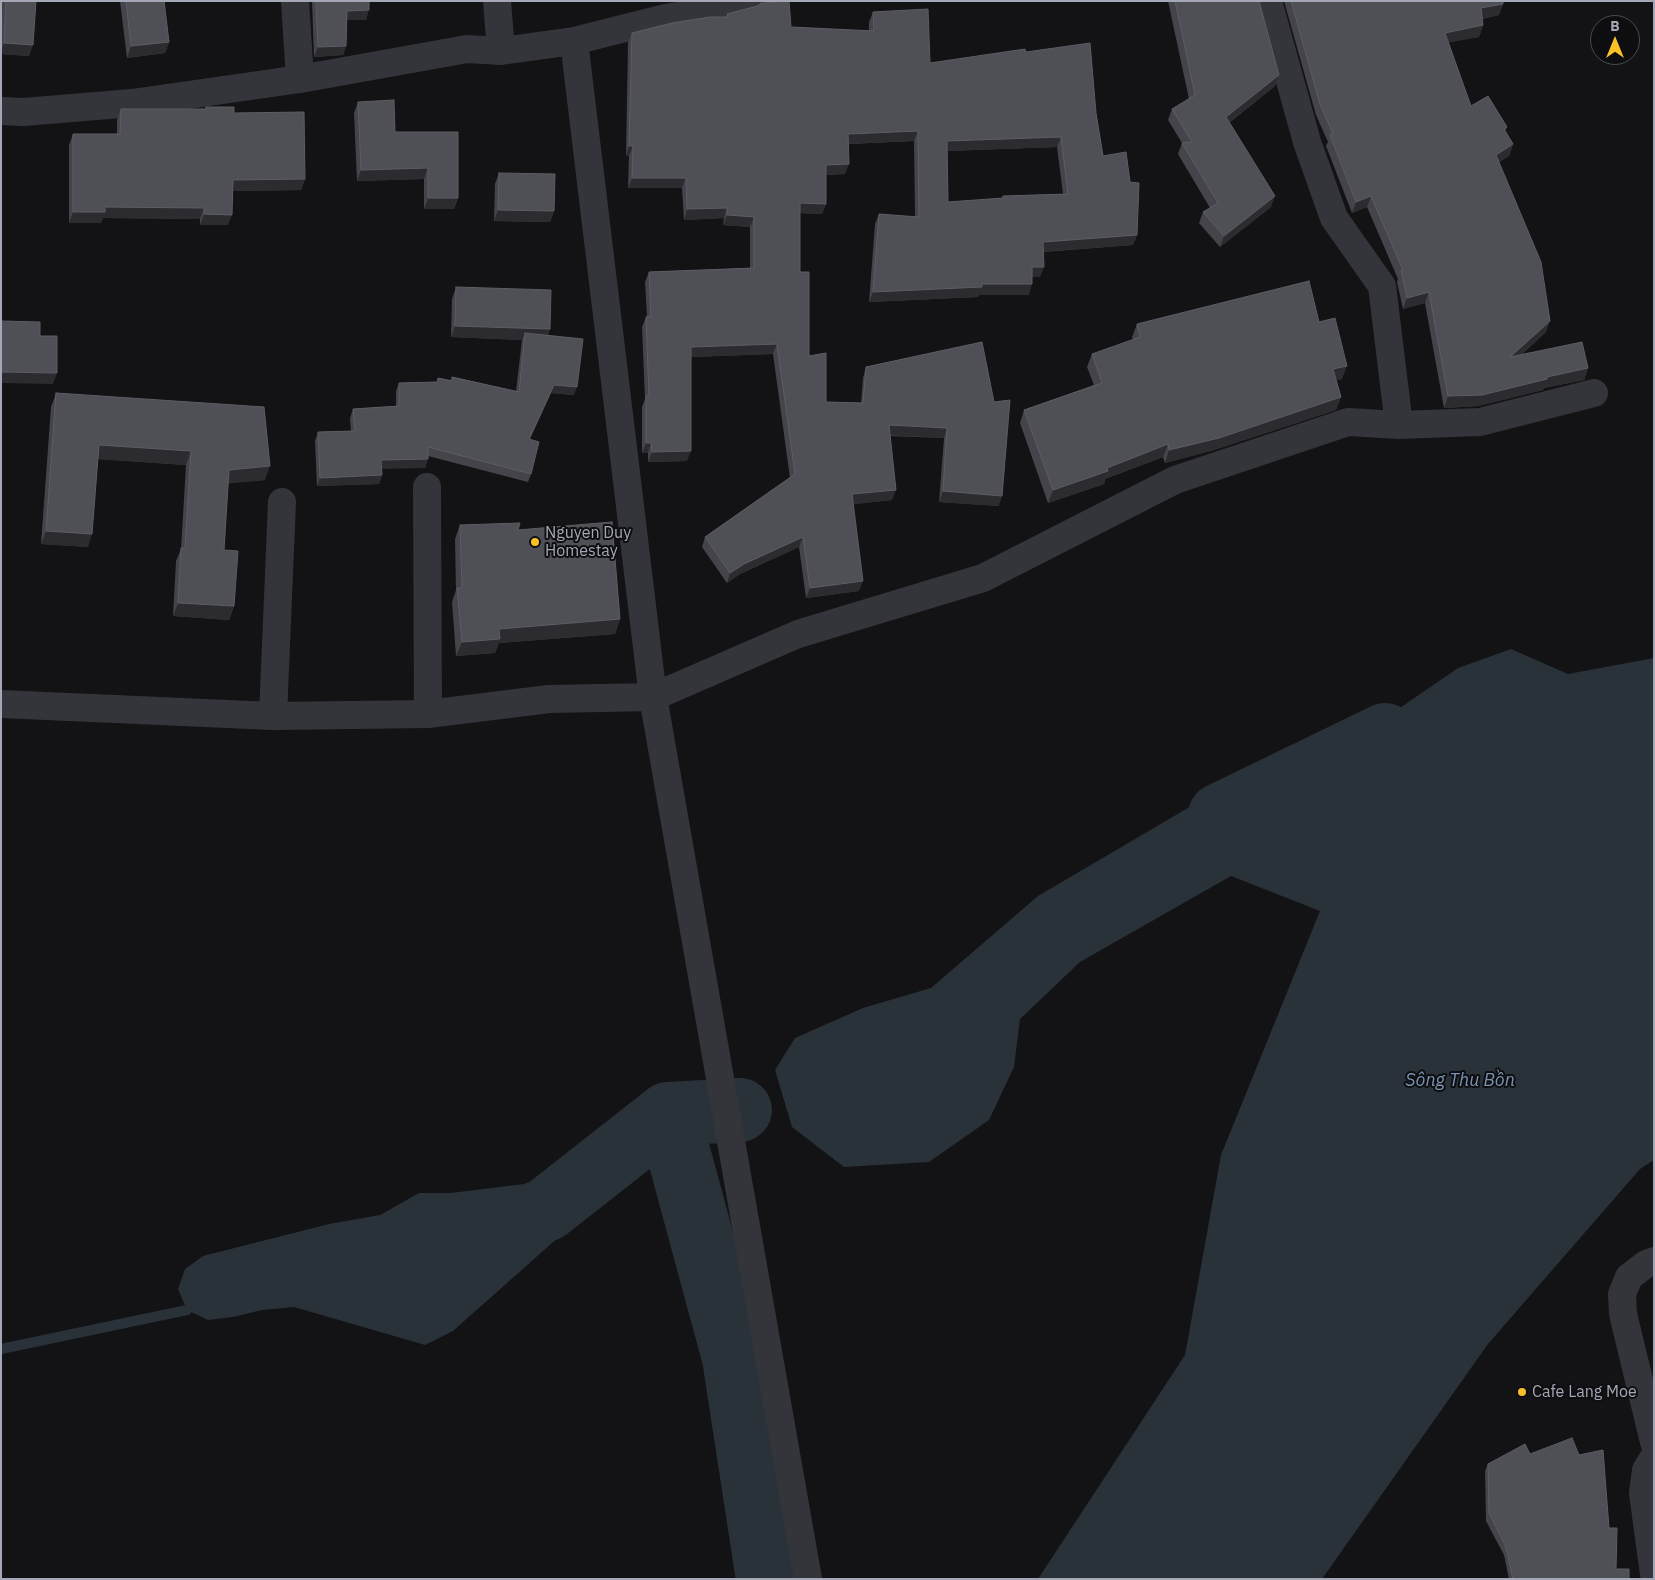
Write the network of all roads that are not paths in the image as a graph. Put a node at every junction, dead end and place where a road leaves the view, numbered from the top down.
1 (295, 1) edge
2 (497, 1) edge
3 (749, 1) edge
4 (1268, 1) edge
5 (712, 6) edge
6 (574, 41) junction
7 (501, 51) junction
8 (300, 79) junction
9 (1, 112) edge
10 (1594, 393) dead end
11 (1399, 425) junction
12 (427, 488) dead end
13 (282, 502) dead end
14 (653, 697) junction
15 (1, 704) edge
16 (428, 714) junction
17 (273, 716) junction
18 (1654, 1261) edge
19 (1654, 1442) edge
20 (1654, 1457) edge
21 (1654, 1574) edge
22 (808, 1579) edge

1 - 8 street
2 - 7 street
3 - 5 street
4 - 11 street
5 - 6 street
6 - 7 street
6 - 14 street
7 - 8 street
8 - 9 street
10 - 11 street
11 - 14 street
12 - 16 street
13 - 17 street
14 - 16 street
14 - 22 street
15 - 17 street
16 - 17 street
18 - 19 street
20 - 21 street

